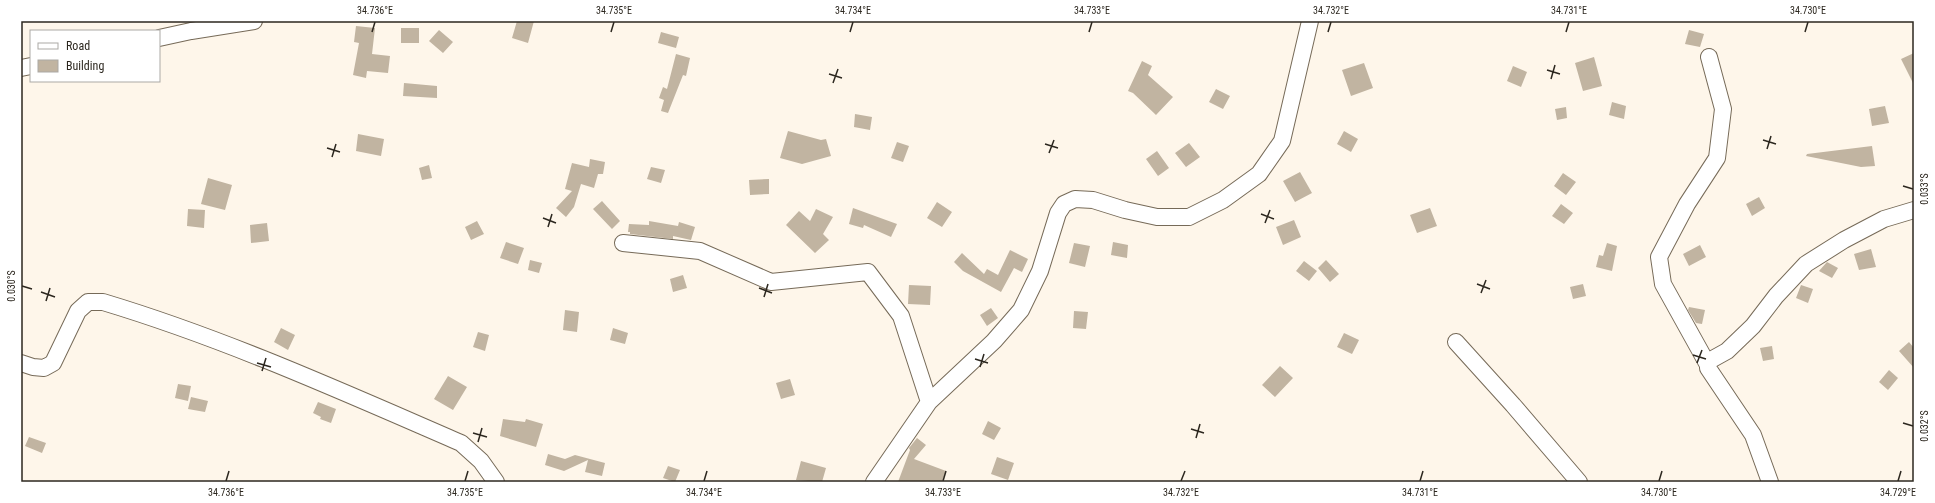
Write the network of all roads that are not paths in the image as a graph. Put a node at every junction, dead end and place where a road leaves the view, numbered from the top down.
1 (254, 21) edge
2 (1310, 21) edge
3 (160, 38) edge
4 (1709, 57) dead end
5 (1914, 210) edge
6 (623, 243) dead end
7 (1456, 342) dead end
8 (21, 364) edge
9 (1708, 365) junction
10 (929, 402) junction
11 (496, 482) edge
12 (874, 482) edge
13 (1579, 482) edge
14 (1770, 482) edge

1 - 3 street
2 - 10 street
4 - 9 street
5 - 9 street
6 - 10 street
7 - 13 street
8 - 11 street
9 - 14 street
10 - 12 street

